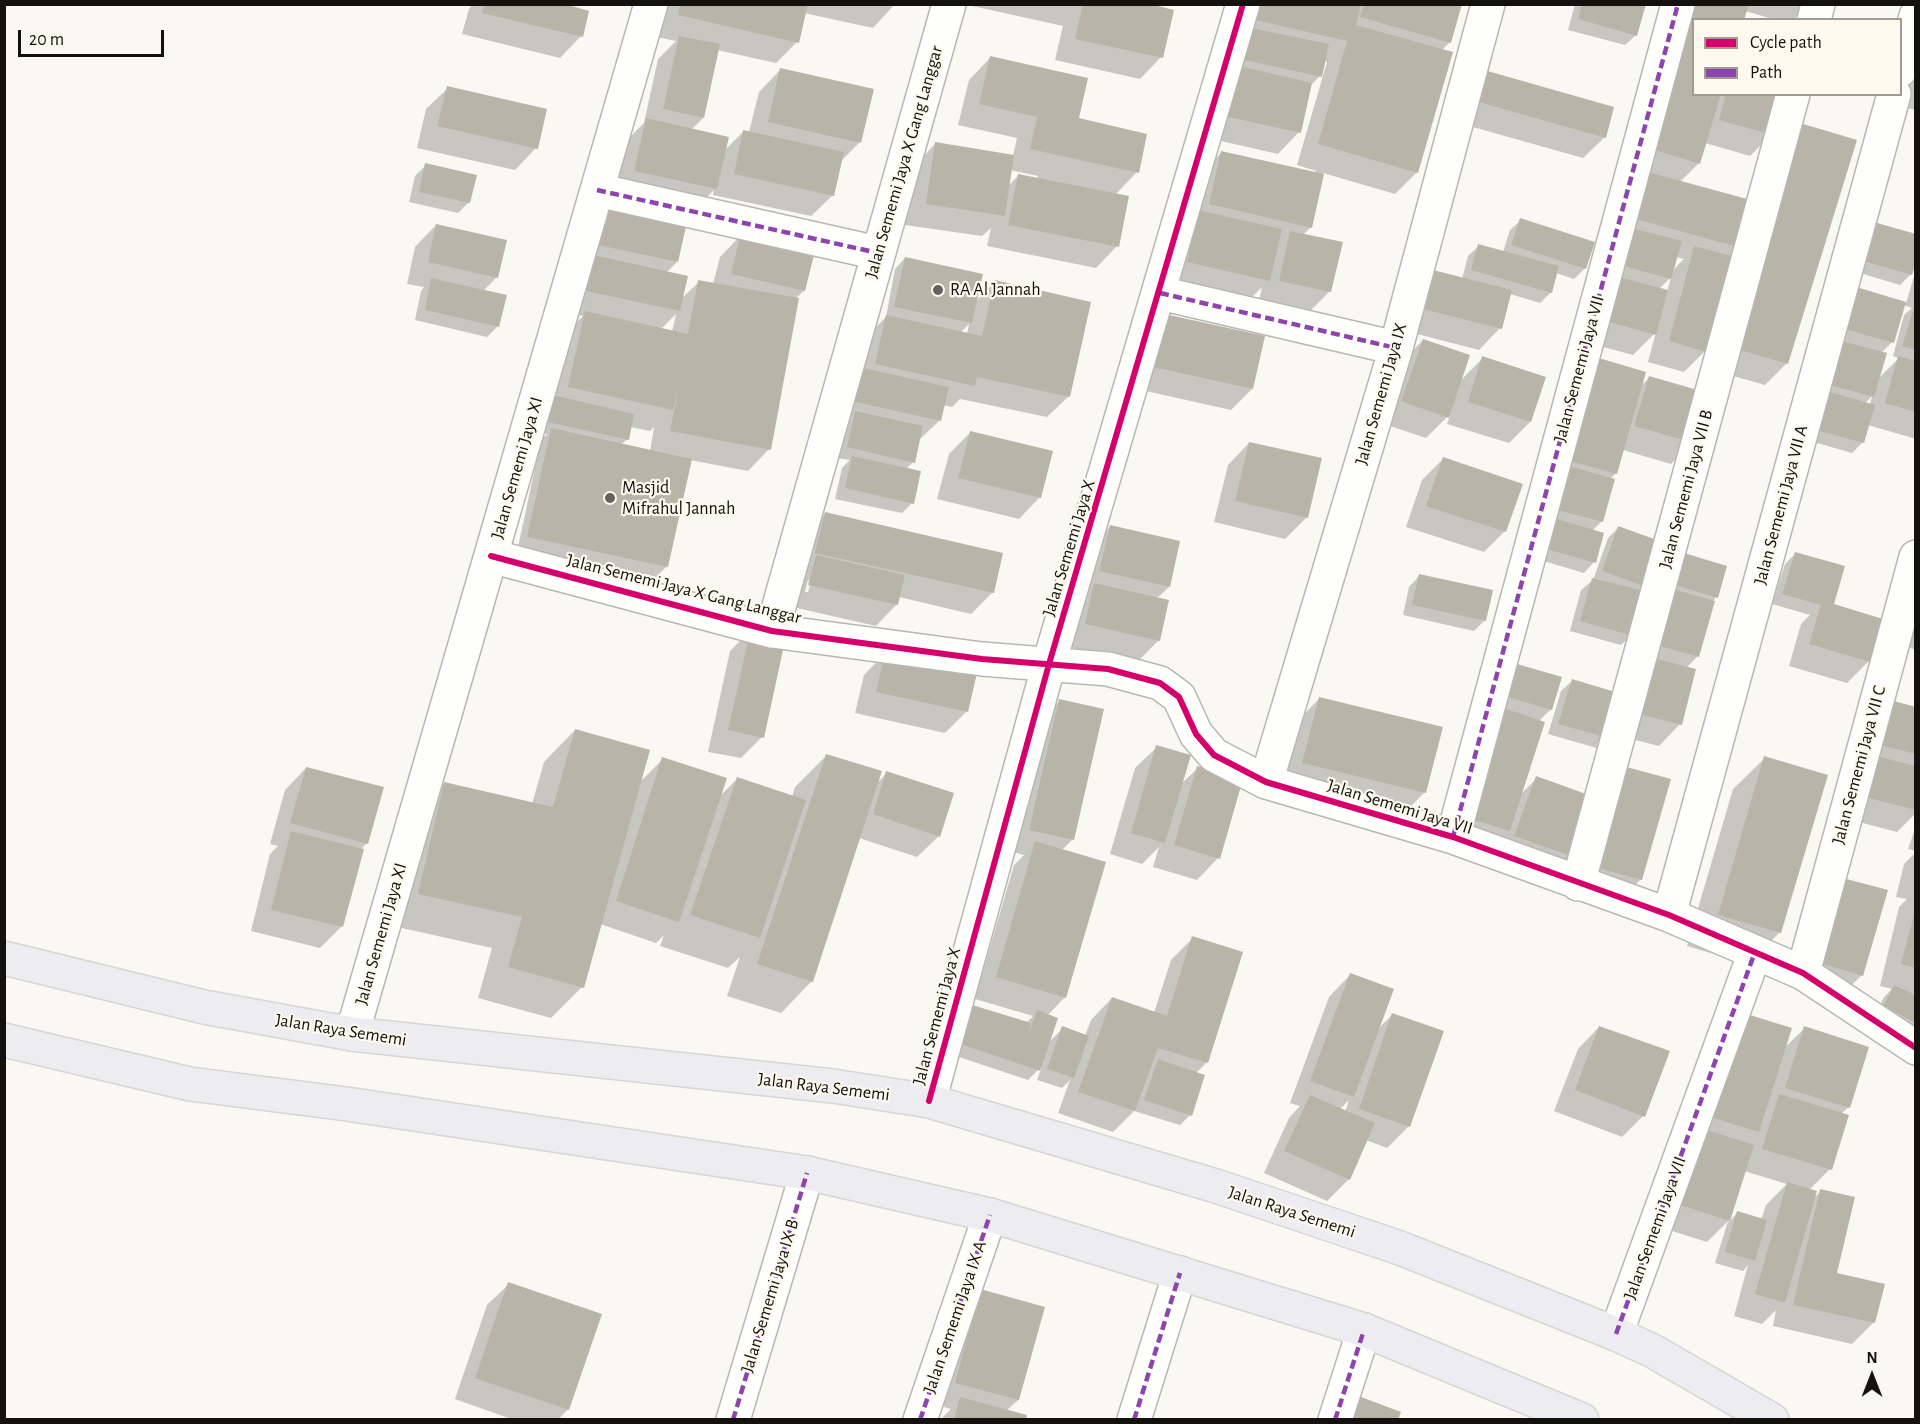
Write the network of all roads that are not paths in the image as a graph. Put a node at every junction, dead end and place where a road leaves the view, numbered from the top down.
1 (651, 4) edge
2 (949, 4) edge
3 (1243, 4) edge
4 (1488, 4) edge
5 (1678, 4) edge
6 (1916, 16) edge
7 (1902, 63) edge
8 (1792, 96) edge
9 (1893, 96) edge
10 (597, 190) junction
11 (878, 253) junction
12 (1160, 293) junction
13 (1396, 348) junction
14 (491, 556) junction
15 (1916, 557) edge
16 (772, 631) junction
17 (1049, 664) junction
18 (1266, 782) junction
19 (1453, 837) junction
20 (1578, 884) junction
21 (1669, 915) junction
22 (1755, 952) junction
23 (4, 958) edge
24 (1803, 973) junction
25 (352, 1034) junction
26 (4, 1040) edge
27 (1916, 1048) edge
28 (929, 1101) junction
29 (807, 1173) junction
30 (990, 1215) junction
31 (1180, 1273) junction
32 (1364, 1330) junction
33 (1617, 1334) junction
34 (733, 1419) edge
35 (920, 1419) edge
36 (1134, 1419) edge
37 (1335, 1419) edge
38 (1582, 1419) edge
39 (1772, 1419) edge

1 - 10 street, Jalan Sememi Jaya XI
2 - 11 street, Jalan Sememi Jaya X Gang Langgar
3 - 12 street, Jalan Sememi Jaya X
4 - 13 street, Jalan Sememi Jaya IX
5 - 19 street, Jalan Sememi Jaya VII
6 - 7 street
8 - 20 street, Jalan Sememi Jaya VII B
9 - 21 street, Jalan Sememi Jaya VII A
10 - 11 street
10 - 14 street, Jalan Sememi Jaya XI
11 - 16 street, Jalan Sememi Jaya X Gang Langgar
12 - 13 street
12 - 17 street, Jalan Sememi Jaya X
13 - 18 street, Jalan Sememi Jaya IX
14 - 16 street, Jalan Sememi Jaya X Gang Langgar
14 - 25 street, Jalan Sememi Jaya XI
15 - 24 street, Jalan Sememi Jaya VII C
16 - 17 street, Jalan Sememi Jaya X Gang Langgar
17 - 18 street, Jalan Sememi Jaya VII
17 - 28 street, Jalan Sememi Jaya X
18 - 19 street, Jalan Sememi Jaya VII
19 - 20 street, Jalan Sememi Jaya VII
20 - 21 street, Jalan Sememi Jaya VII
21 - 22 street, Jalan Sememi Jaya VII
22 - 24 street, Jalan Sememi Jaya VII
22 - 33 street, Jalan Sememi Jaya VII
23 - 25 main road, Jalan Raya Sememi
24 - 27 street, Jalan Sememi Jaya VII
25 - 28 main road, Jalan Raya Sememi
26 - 29 main road
28 - 33 main road, Jalan Raya Sememi
29 - 30 main road
29 - 34 street, Jalan Sememi Jaya IX B
30 - 31 main road
30 - 35 street, Jalan Sememi Jaya IX A
31 - 32 main road
31 - 36 street
32 - 37 street
32 - 38 main road
33 - 39 main road, Jalan Raya Sememi

